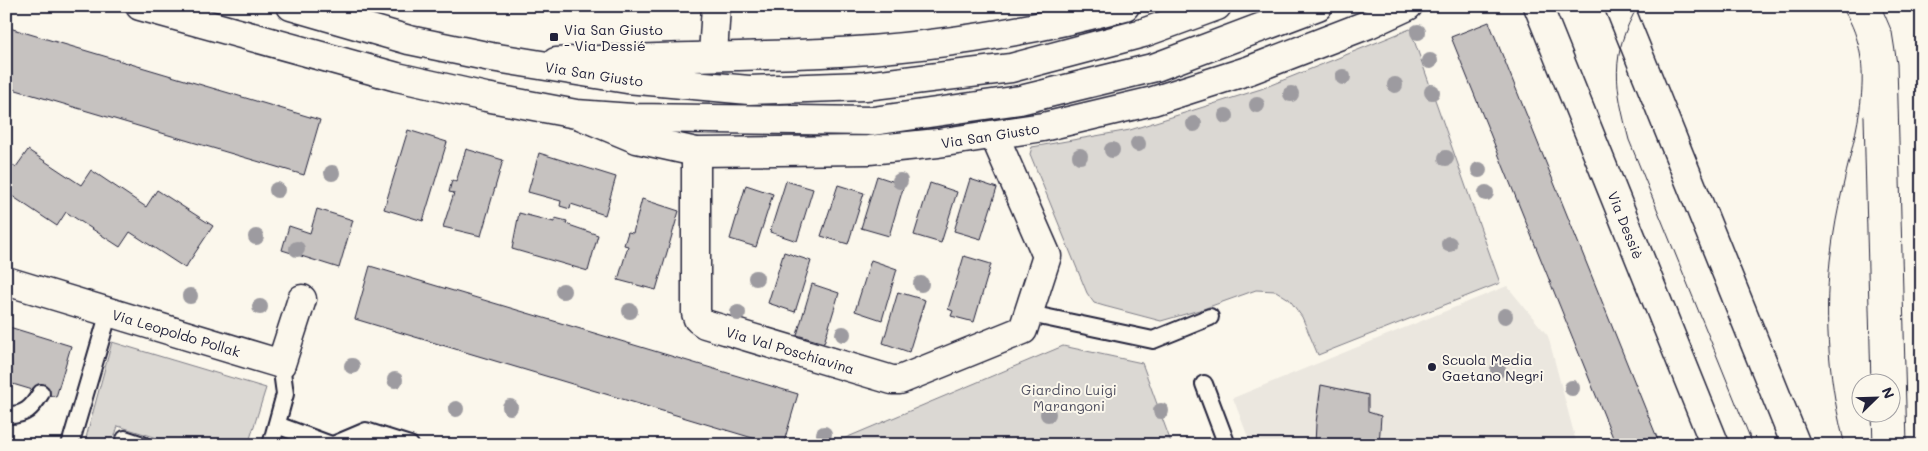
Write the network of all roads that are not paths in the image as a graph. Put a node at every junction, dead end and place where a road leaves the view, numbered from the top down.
1 (140, 6) edge
2 (291, 6) edge
3 (716, 6) edge
4 (1125, 6) edge
5 (1217, 6) edge
6 (1318, 6) edge
7 (1538, 6) edge
8 (1619, 6) edge
9 (1398, 9) edge
10 (713, 55) junction
11 (532, 63) junction
12 (576, 114) junction
13 (994, 135) junction
14 (696, 152) junction
15 (6, 281) edge
16 (302, 299) dead end
17 (110, 312) junction
18 (1030, 314) junction
19 (1210, 317) dead end
20 (280, 364) junction
21 (1204, 384) dead end
22 (40, 393) dead end
23 (6, 415) edge
24 (276, 425) junction
25 (70, 445) edge
26 (123, 445) edge
27 (143, 445) edge
28 (271, 445) edge
29 (332, 445) edge
30 (410, 445) edge
31 (1227, 445) edge
32 (1715, 445) edge
33 (1796, 445) edge

1 - 12 main road, Via San Giusto
2 - 11 main road, Via San Giusto
3 - 10 main road
4 - 10 main road, Via San Giusto
5 - 11 main road, Via San Giusto
6 - 12 main road, Via San Giusto
7 - 32 main road, Via Dessiè
8 - 33 main road
9 - 13 main road, Via San Giusto
10 - 11 main road, Via San Giusto
12 - 14 main road, Via San Giusto
13 - 14 main road, Via San Giusto
13 - 18 main road, Via Val Poschiavina
14 - 18 main road, Via Val Poschiavina
15 - 17 main road, Via Leopoldo Pollak
16 - 20 main road
17 - 20 main road, Via Leopoldo Pollak
17 - 25 lane
18 - 19 lane
20 - 24 lane
21 - 31 lane
22 - 23 lane
24 - 28 lane
24 - 29 lane
26 - 27 lane
29 - 30 lane

